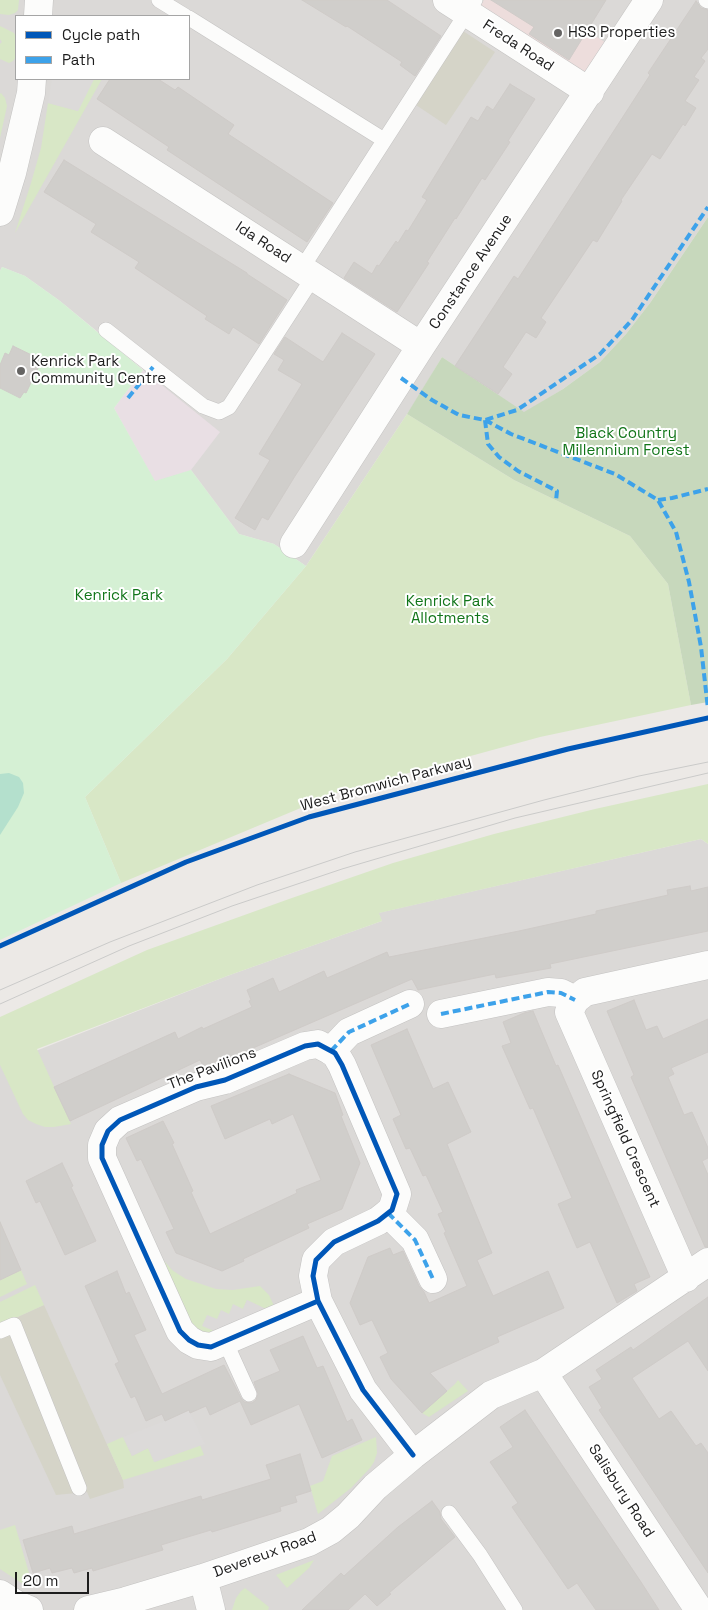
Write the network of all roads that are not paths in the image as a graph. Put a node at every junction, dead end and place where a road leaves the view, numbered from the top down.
1 (40, 0) edge
2 (159, 0) edge
3 (649, 0) edge
4 (463, 4) edge
5 (38, 15) edge
6 (183, 15) edge
7 (190, 19) edge
8 (32, 80) edge
9 (590, 92) junction
10 (384, 140) junction
11 (104, 141) dead end
12 (0, 212) edge
13 (308, 272) junction
14 (106, 330) dead end
15 (421, 346) junction
16 (294, 544) dead end
17 (708, 964) edge
18 (575, 1000) junction
19 (410, 1004) dead end
20 (441, 1014) dead end
21 (331, 1051) junction
22 (388, 1213) junction
23 (708, 1262) edge
24 (686, 1278) junction
25 (433, 1279) dead end
26 (318, 1301) junction
27 (0, 1331) edge
28 (225, 1341) junction
29 (543, 1373) junction
30 (249, 1394) dead end
31 (413, 1455) junction
32 (79, 1488) dead end
33 (449, 1513) dead end
34 (202, 1578) junction
35 (0, 1594) edge
36 (29, 1610) edge
37 (88, 1610) edge
38 (211, 1610) edge
39 (515, 1610) edge
40 (698, 1610) edge

1 - 5 street
2 - 6 lane
3 - 9 street, Constance Avenue
4 - 9 street, Freda Road
4 - 10 lane
7 - 10 lane
8 - 12 street
9 - 15 street, Constance Avenue
10 - 13 lane
11 - 13 street, Ida Road
13 - 14 lane
13 - 15 street, Ida Road
15 - 16 street, Constance Avenue
17 - 18 street
18 - 20 street
18 - 24 street, Springfield Crescent
19 - 21 street
21 - 22 street
21 - 28 street, The Pavilions
22 - 25 street
22 - 26 street
23 - 24 street
24 - 29 street
26 - 28 street, The Pavilions
26 - 31 street
27 - 32 lane
28 - 30 lane
29 - 31 street, Devereux Road
29 - 40 street, Salisbury Road
31 - 34 street, Devereux Road
33 - 39 lane
34 - 37 street, Devereux Road
34 - 38 street
35 - 36 street

